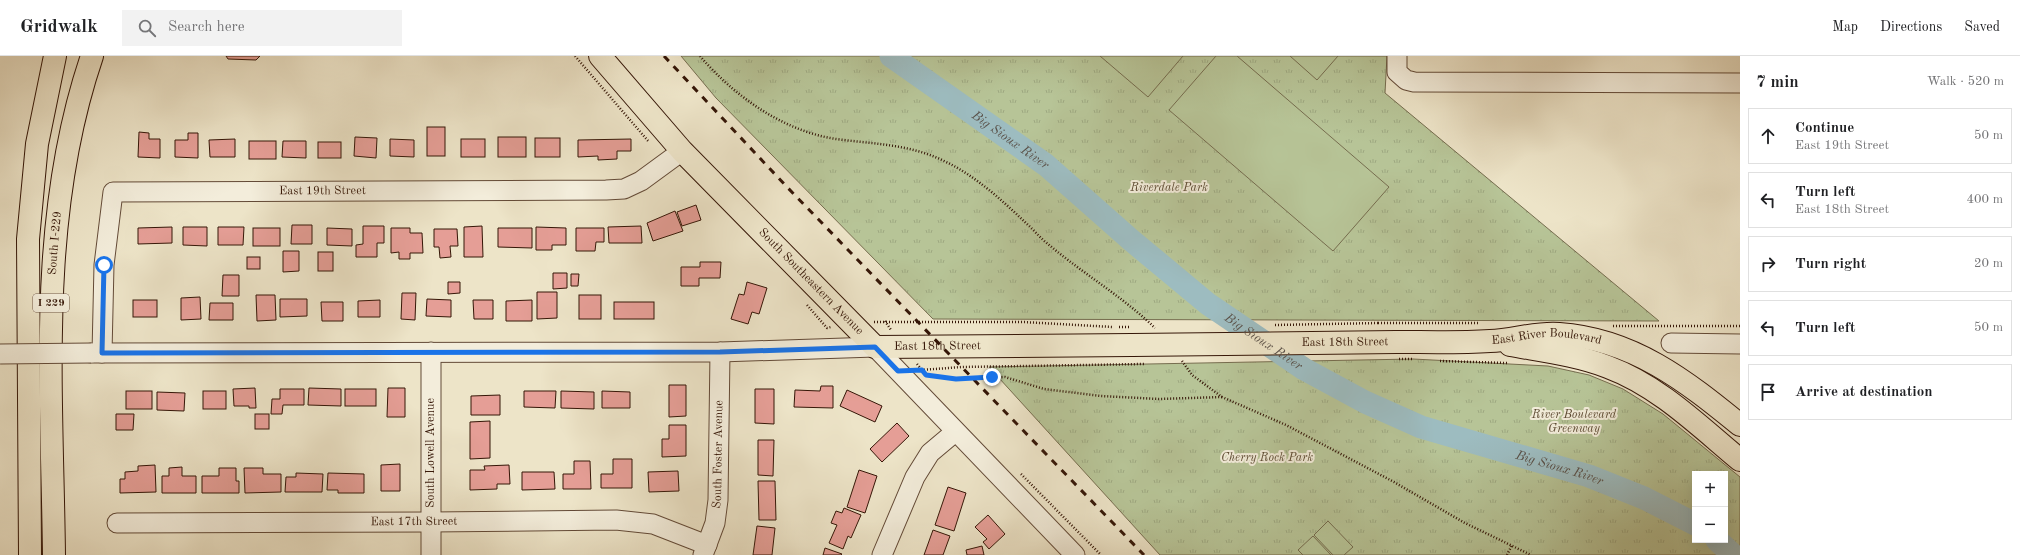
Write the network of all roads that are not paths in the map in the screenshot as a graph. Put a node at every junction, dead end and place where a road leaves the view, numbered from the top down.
1 (55, 56) edge
2 (92, 56) edge
3 (600, 56) edge
4 (1397, 56) edge
5 (1740, 83) edge
6 (682, 151) junction
7 (1491, 341) junction
8 (1671, 343) dead end
9 (1740, 344) edge
10 (875, 347) junction
11 (431, 352) junction
12 (720, 352) junction
13 (97, 353) junction
14 (0, 354) edge
15 (1740, 425) edge
16 (955, 432) junction
17 (1740, 460) edge
18 (431, 522) junction
19 (117, 523) dead end
20 (705, 550) edge
21 (30, 555) edge
22 (54, 555) edge
23 (430, 555) edge
24 (882, 555) edge
25 (1075, 555) edge

1 - 21 main road, South I-229 / I 229
2 - 22 main road, South I-229 / I 229
3 - 6 main road, South Southeastern Avenue
4 - 5 street
6 - 10 main road, South Southeastern Avenue
6 - 13 street, East 19th Street
7 - 10 main road, East 18th Street, bridge
7 - 15 main road, East River Boulevard
7 - 17 main road, East River Boulevard
8 - 9 street
10 - 12 street, East 18th Street
10 - 16 street, South Southeastern Avenue
11 - 12 street, East 18th Street
11 - 13 street, East 18th Street
11 - 18 street, South Lowell Avenue
12 - 20 street, South Foster Avenue
13 - 14 street, East 18th Street, bridge
16 - 24 street
16 - 25 street, South Southeastern Avenue
18 - 19 street, East 17th Street
18 - 20 street, East 17th Street
18 - 23 street, South Lowell Avenue

